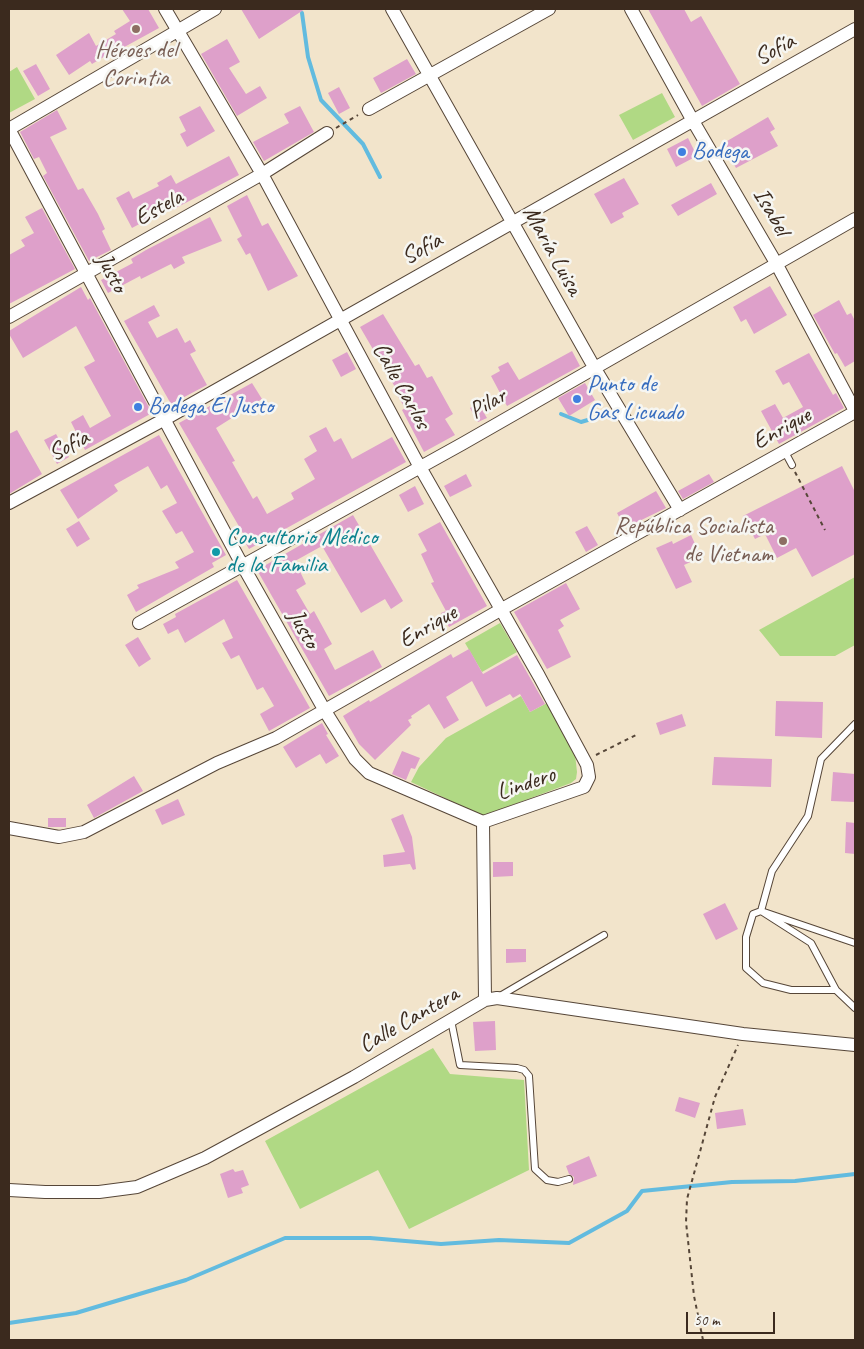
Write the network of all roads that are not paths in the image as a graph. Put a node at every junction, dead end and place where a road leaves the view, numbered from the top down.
1 (165, 9) edge
2 (215, 9) edge
3 (392, 9) edge
4 (549, 9) edge
5 (631, 9) edge
6 (855, 29) edge
7 (177, 30) junction
8 (429, 75) junction
9 (369, 109) dead end
10 (693, 121) junction
11 (9, 129) edge
12 (327, 133) dead end
13 (262, 174) junction
14 (855, 219) edge
15 (512, 223) junction
16 (776, 263) junction
17 (87, 273) junction
18 (9, 317) edge
19 (340, 319) junction
20 (594, 367) junction
21 (855, 412) edge
22 (165, 419) junction
23 (784, 452) junction
24 (792, 465) road end
25 (420, 466) junction
26 (9, 502) edge
27 (680, 510) junction
28 (242, 564) junction
29 (502, 609) junction
30 (139, 623) dead end
31 (325, 711) junction
32 (855, 724) edge
33 (584, 787) joint
34 (483, 822) junction
35 (9, 828) edge
36 (761, 911) junction
37 (604, 934) dead end
38 (855, 943) edge
39 (836, 990) junction
40 (491, 999) junction
41 (855, 1008) edge
42 (451, 1020) junction
43 (855, 1045) edge
44 (569, 1179) dead end
45 (9, 1190) edge

1 - 7 street, Calle Carlos
2 - 7 street
3 - 8 street, María Luisa
4 - 8 street
5 - 10 street, Isabel
6 - 10 street, Sofía
7 - 11 street
7 - 13 street, Calle Carlos
8 - 9 street
8 - 15 street, María Luisa
10 - 15 street, Sofía
10 - 16 street, Isabel
11 - 17 street, Justo
12 - 13 street, Estela
13 - 17 street, Estela
13 - 19 street, Calle Carlos
14 - 16 street, Pilar
15 - 19 street, Sofía
15 - 20 street, María Luisa
16 - 20 street, Pilar
16 - 21 street, Isabel
17 - 18 street, Estela
17 - 22 street, Justo
19 - 22 street, Sofía
19 - 25 street, Calle Carlos
20 - 25 street, Pilar
20 - 27 street, María Luisa
21 - 23 street, Enrique
22 - 26 street, Sofía
22 - 28 street, Justo
23 - 24 lane
23 - 27 street, Enrique
25 - 28 street, Pilar
25 - 29 street, Calle Carlos
27 - 29 street, Enrique
28 - 30 street, Pilar
28 - 31 street, Justo
29 - 31 street, Enrique
29 - 33 street, Calle Carlos
31 - 34 street, Justo
31 - 35 street, Enrique
32 - 36 lane
33 - 34 street, Lindero
34 - 40 street
36 - 38 lane
36 - 39 lane
36 - 39 lane
37 - 40 lane
39 - 41 lane
40 - 42 street, Calle Cantera
40 - 43 street, Calle Cantera
42 - 44 lane
42 - 45 street, Calle Cantera

